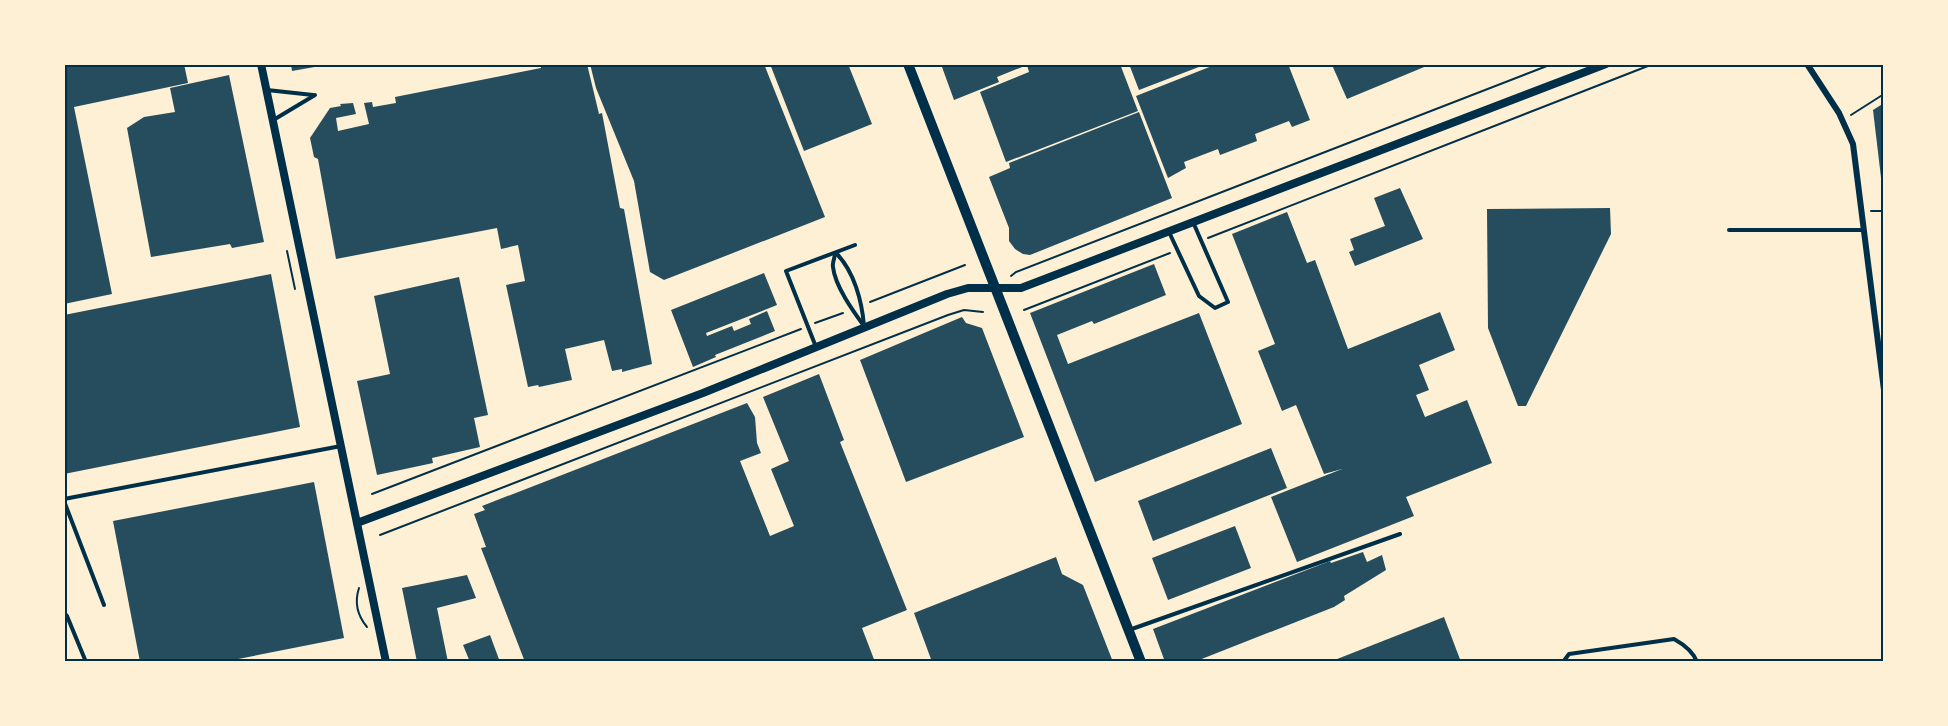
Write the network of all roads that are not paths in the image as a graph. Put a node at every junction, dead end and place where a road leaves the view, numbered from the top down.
1 (261, 64) edge
2 (908, 64) edge
3 (1606, 64) edge
4 (1807, 64) edge
5 (266, 90) junction
6 (273, 120) junction
7 (1192, 222) junction
8 (1729, 230) dead end
9 (1864, 230) junction
10 (1168, 231) junction
11 (855, 245) dead end
12 (836, 253) junction
13 (995, 289) junction
14 (864, 327) junction
15 (816, 347) junction
16 (1884, 390) edge
17 (340, 446) junction
18 (64, 500) edge
19 (357, 523) junction
20 (1400, 534) dead end
21 (104, 605) dead end
22 (64, 613) edge
23 (1129, 630) junction
24 (86, 662) edge
25 (386, 662) edge
26 (1141, 662) edge
27 (1563, 662) edge
28 (1697, 662) edge

1 - 5 street
2 - 13 main road
3 - 7 street
4 - 9 street
5 - 6 street
5 - 6 lane
6 - 17 street
7 - 10 street
7 - 10 lane
8 - 9 lane
9 - 16 street
10 - 13 street
11 - 12 lane
12 - 14 lane
12 - 14 lane
12 - 15 lane
13 - 14 street
13 - 23 main road
14 - 15 street
15 - 19 street
17 - 18 lane
17 - 19 street
18 - 21 lane
19 - 25 street
20 - 23 lane
22 - 24 lane
23 - 26 main road
27 - 28 lane

